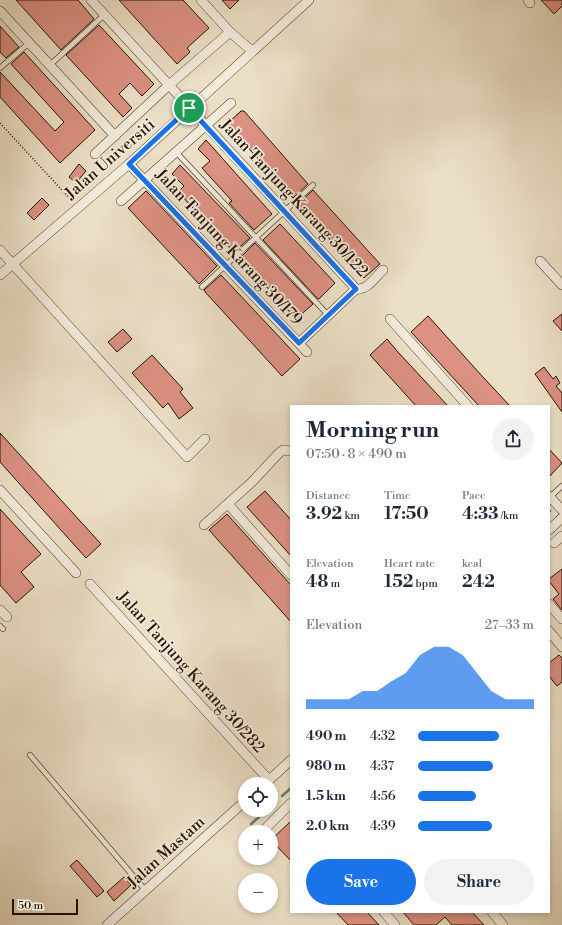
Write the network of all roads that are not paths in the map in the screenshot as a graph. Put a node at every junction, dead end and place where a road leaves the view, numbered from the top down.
1 (91, 0) edge
2 (201, 0) edge
3 (309, 0) edge
4 (0, 11) edge
5 (104, 15) junction
6 (230, 32) junction
7 (29, 43) junction
8 (252, 51) junction
9 (50, 66) junction
10 (0, 68) edge
11 (169, 85) junction
12 (230, 102) dead end
13 (189, 108) junction
14 (205, 125) junction
15 (114, 136) junction
16 (176, 152) junction
17 (95, 154) dead end
18 (129, 164) junction
19 (146, 180) junction
20 (313, 185) dead end
21 (121, 201) dead end
22 (284, 211) junction
23 (256, 238) junction
24 (0, 250) edge
25 (540, 261) dead end
26 (12, 264) junction
27 (226, 265) junction
28 (383, 270) dead end
29 (0, 275) edge
30 (562, 284) edge
31 (202, 287) dead end
32 (358, 289) junction
33 (328, 315) junction
34 (390, 319) dead end
35 (299, 343) junction
36 (307, 352) dead end
37 (467, 405) edge
38 (205, 439) dead end
39 (290, 451) edge
40 (562, 486) edge
41 (0, 490) edge
42 (550, 496) edge
43 (550, 498) edge
44 (228, 504) junction
45 (562, 510) edge
46 (562, 518) edge
47 (204, 525) dead end
48 (550, 529) edge
49 (562, 536) edge
50 (554, 543) dead end
51 (76, 573) dead end
52 (290, 574) edge
53 (90, 584) dead end
54 (550, 605) edge
55 (0, 610) edge
56 (7, 617) dead end
57 (562, 620) edge
58 (550, 632) edge
59 (562, 647) edge
60 (30, 755) dead end
61 (290, 761) edge
62 (263, 777) edge
63 (272, 777) edge
64 (290, 805) edge
65 (238, 808) edge
66 (269, 825) edge
67 (146, 891) junction
68 (385, 913) edge
69 (493, 913) edge
70 (107, 925) edge
71 (395, 925) edge
72 (503, 925) edge

1 - 5 street, Jalan Tanjung Karang 30/122
2 - 6 street
3 - 8 street, Jalan Universiti
4 - 7 street
5 - 9 lane
5 - 11 street, Jalan Tanjung Karang 30/122
6 - 8 street
6 - 11 street
7 - 9 street
7 - 10 lane
8 - 13 street, Jalan Universiti
9 - 15 street
11 - 13 street, Jalan Tanjung Karang 30/122
11 - 15 street
12 - 14 street
13 - 14 street, Jalan Tanjung Karang 30/122
13 - 18 street, Jalan Universiti
14 - 16 street
14 - 22 street, Jalan Tanjung Karang 30/122
15 - 17 street
16 - 19 street
16 - 23 lane
18 - 19 street, Jalan Tanjung Karang 30/179
18 - 26 street, Jalan Universiti
19 - 21 street
19 - 27 street, Jalan Tanjung Karang 30/179
20 - 22 lane
22 - 23 lane
22 - 32 street, Jalan Tanjung Karang 30/122
23 - 27 lane
23 - 33 lane
24 - 26 street
25 - 30 street
26 - 29 street, Jalan Universiti
26 - 38 street
27 - 31 lane
27 - 35 street, Jalan Tanjung Karang 30/179
28 - 32 street
32 - 33 street
33 - 35 street
34 - 37 street
35 - 36 street, Jalan Tanjung Karang 30/179
39 - 44 street
40 - 42 lane
41 - 51 street
43 - 45 street
44 - 47 street
44 - 52 street
46 - 48 street
49 - 50 street
53 - 62 street, Jalan Tanjung Karang 30/282
54 - 57 street
55 - 56 street
58 - 59 street
60 - 67 lane
61 - 63 street
64 - 66 street
65 - 67 street, Jalan Mastam
67 - 70 street, Jalan Mastam
68 - 71 street
69 - 72 street

